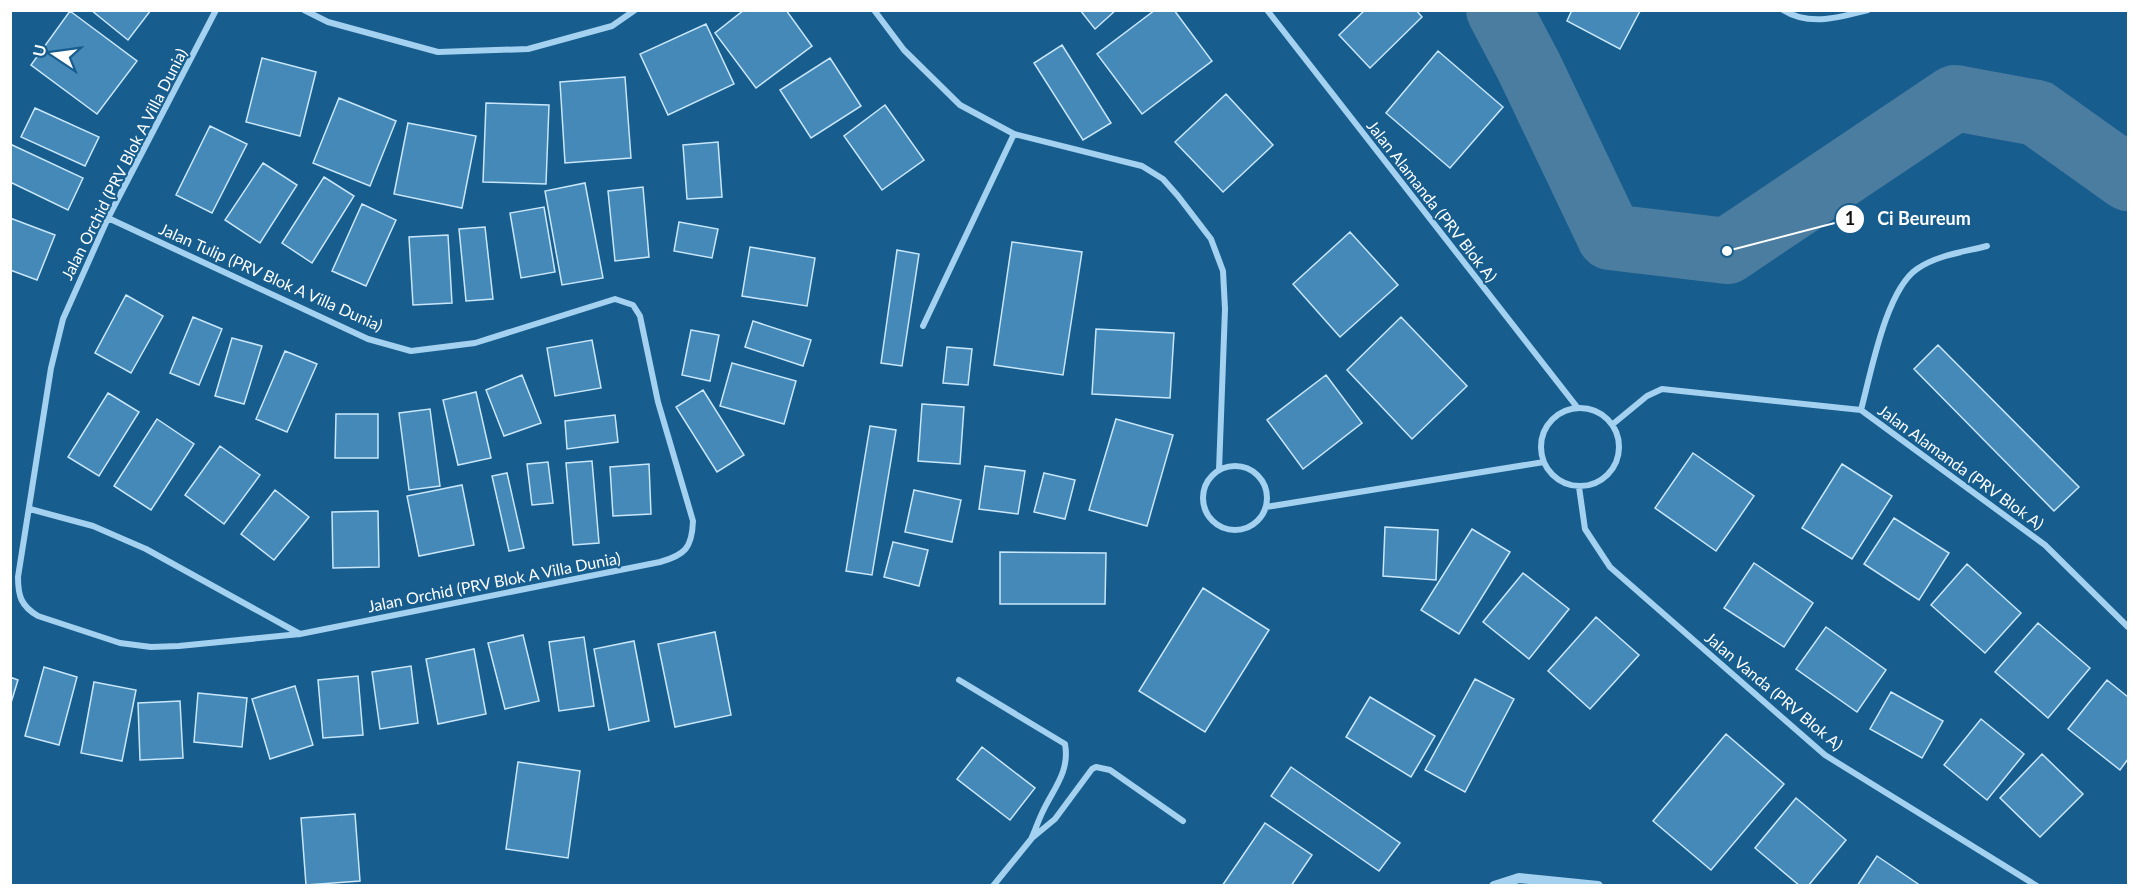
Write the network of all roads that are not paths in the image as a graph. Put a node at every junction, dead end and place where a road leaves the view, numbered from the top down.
1 (216, 10) edge
2 (304, 10) edge
3 (635, 10) edge
4 (874, 10) edge
5 (1266, 10) edge
6 (1782, 10) edge
7 (1868, 10) edge
8 (1014, 134) junction
9 (108, 218) junction
10 (1987, 246) dead end
11 (923, 326) dead end
12 (1577, 407) junction
13 (1861, 410) junction
14 (1613, 424) junction
15 (1544, 462) junction
16 (1219, 470) junction
17 (1579, 487) junction
18 (1266, 507) junction
19 (30, 509) junction
20 (689, 547) joint
21 (2128, 627) edge
22 (300, 634) junction
23 (959, 680) dead end
24 (1183, 820) dead end
25 (1032, 838) junction
26 (993, 885) edge
27 (1494, 885) edge
28 (1598, 885) edge
29 (2037, 885) edge

1 - 9 street, Jalan Orchid (PRV Blok A Villa Dunia)
2 - 3 street
4 - 8 street
5 - 12 street, Jalan Alamanda (PRV Blok A)
6 - 7 street
8 - 11 street
8 - 16 street
9 - 19 street, Jalan Orchid (PRV Blok A Villa Dunia)
9 - 20 street, Jalan Tulip (PRV Blok A Villa Dunia)
10 - 13 street
12 - 14 street
12 - 15 street
13 - 14 street, Jalan Alamanda (PRV Blok A)
13 - 21 street, Jalan Alamanda (PRV Blok A)
14 - 17 street
15 - 17 street
15 - 18 street
16 - 18 street
16 - 18 street
17 - 29 street, Jalan Vanda (PRV Blok A)
19 - 22 street
19 - 22 street, Jalan Orchid (PRV Blok A Villa Dunia)
20 - 22 street, Jalan Orchid (PRV Blok A Villa Dunia)
23 - 25 street
24 - 25 street
25 - 26 street
27 - 28 street

